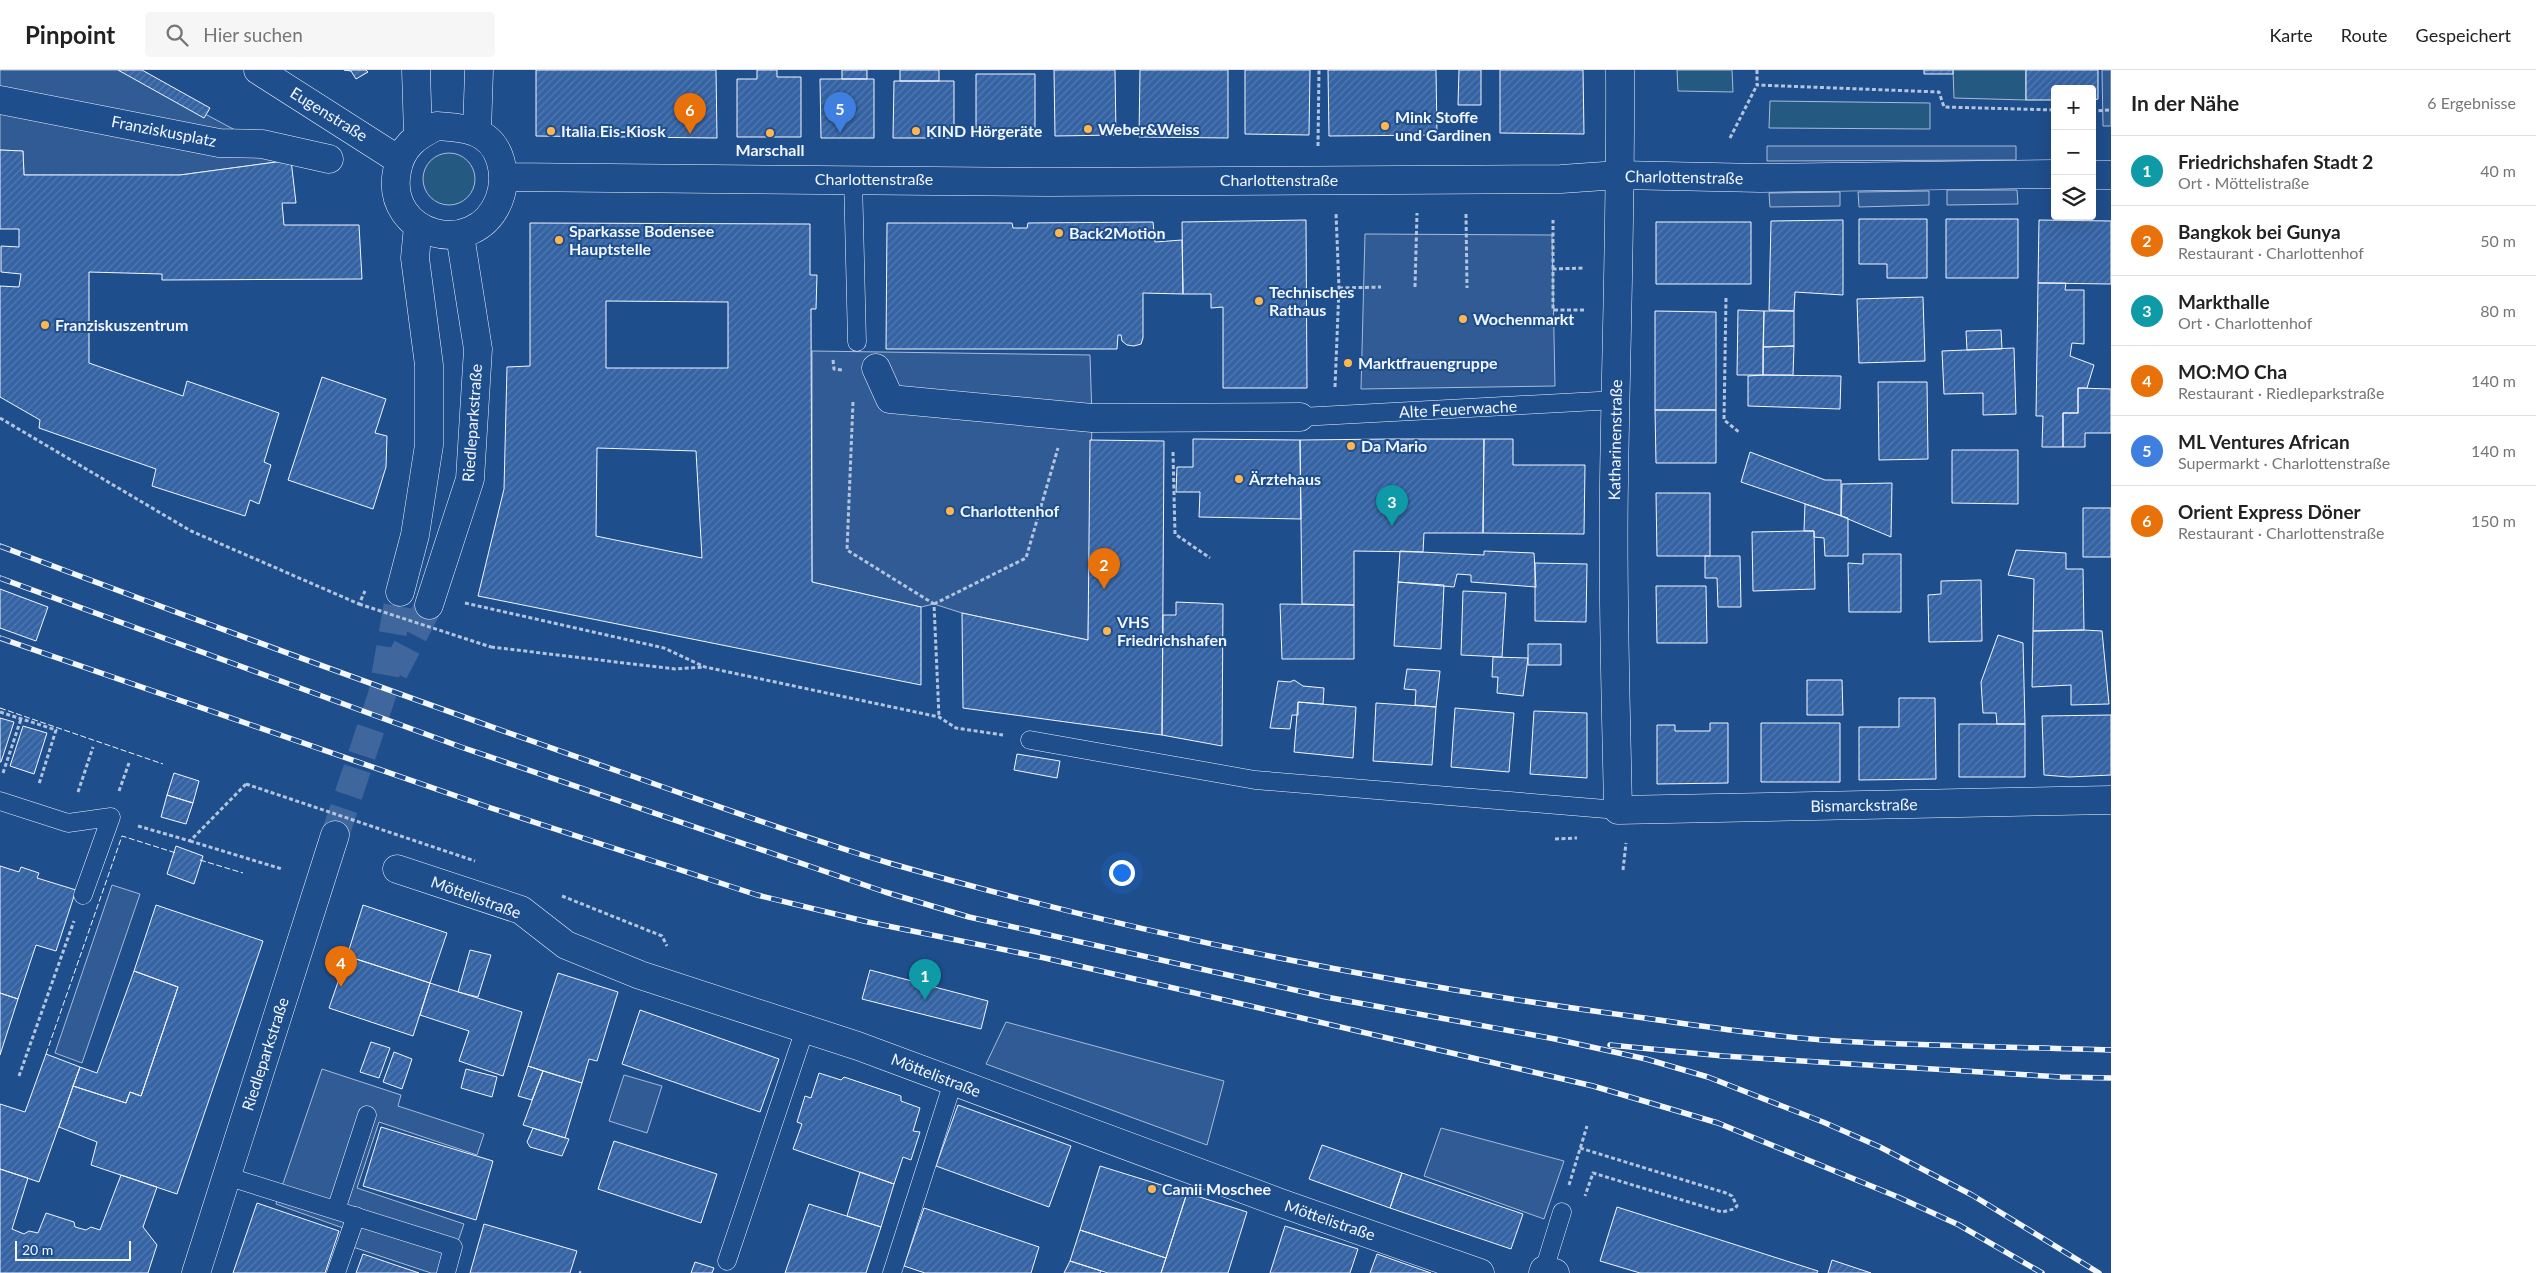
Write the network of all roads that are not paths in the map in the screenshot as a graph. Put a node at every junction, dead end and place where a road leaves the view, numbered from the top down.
1 (258, 70) edge
2 (416, 70) edge
3 (479, 70) edge
4 (1620, 70) edge
5 (0, 100) edge
6 (477, 132) junction
7 (418, 135) junction
8 (329, 159) dead end
9 (399, 160) junction
10 (2051, 174) edge
11 (1620, 175) junction
12 (2096, 175) edge
13 (2111, 175) edge
14 (503, 177) junction
15 (853, 178) junction
16 (418, 226) junction
17 (460, 235) junction
18 (857, 342) dead end
19 (876, 368) dead end
20 (1617, 400) junction
21 (1300, 417) joint
22 (400, 592) tunnel mouth
23 (429, 605) tunnel mouth
24 (1030, 740) road end
25 (2111, 800) edge
26 (0, 801) edge
27 (1618, 810) junction
28 (335, 835) tunnel mouth
29 (397, 869) dead end
30 (83, 895) road end
31 (805, 1029) junction
32 (953, 1082) junction
33 (367, 1115) dead end
34 (226, 1176) junction
35 (336, 1210) junction
36 (1562, 1212) dead end
37 (356, 1216) junction
38 (728, 1261) dead end
39 (1547, 1272) edge
40 (196, 1273) edge
41 (336, 1273) edge
42 (446, 1273) edge
43 (892, 1273) edge
44 (1480, 1273) edge

1 - 9 street, Eugenstraße
2 - 7 street
3 - 6 street
4 - 11 street, Katharinenstraße
5 - 8 street, Franziskusplatz
6 - 7 street
6 - 14 street
7 - 9 street
9 - 16 street
10 - 11 street, Charlottenstraße
11 - 15 street, Charlottenstraße
11 - 20 street, Katharinenstraße
12 - 13 street
14 - 15 street, Charlottenstraße
14 - 17 street
15 - 18 lane
16 - 17 street
16 - 22 street
17 - 23 street, Riedleparkstraße
19 - 21 street
20 - 21 lane, Alte Feuerwache
20 - 27 street, Katharinenstraße
24 - 27 lane
25 - 27 street, Bismarckstraße
26 - 30 lane
28 - 34 street, Riedleparkstraße
29 - 31 street, Möttelistraße
31 - 32 street, Möttelistraße
31 - 38 lane
32 - 43 lane
32 - 44 street, Möttelistraße
33 - 35 lane
34 - 35 lane
34 - 40 street, Riedleparkstraße
35 - 37 lane
36 - 39 lane
37 - 41 lane
37 - 42 lane

